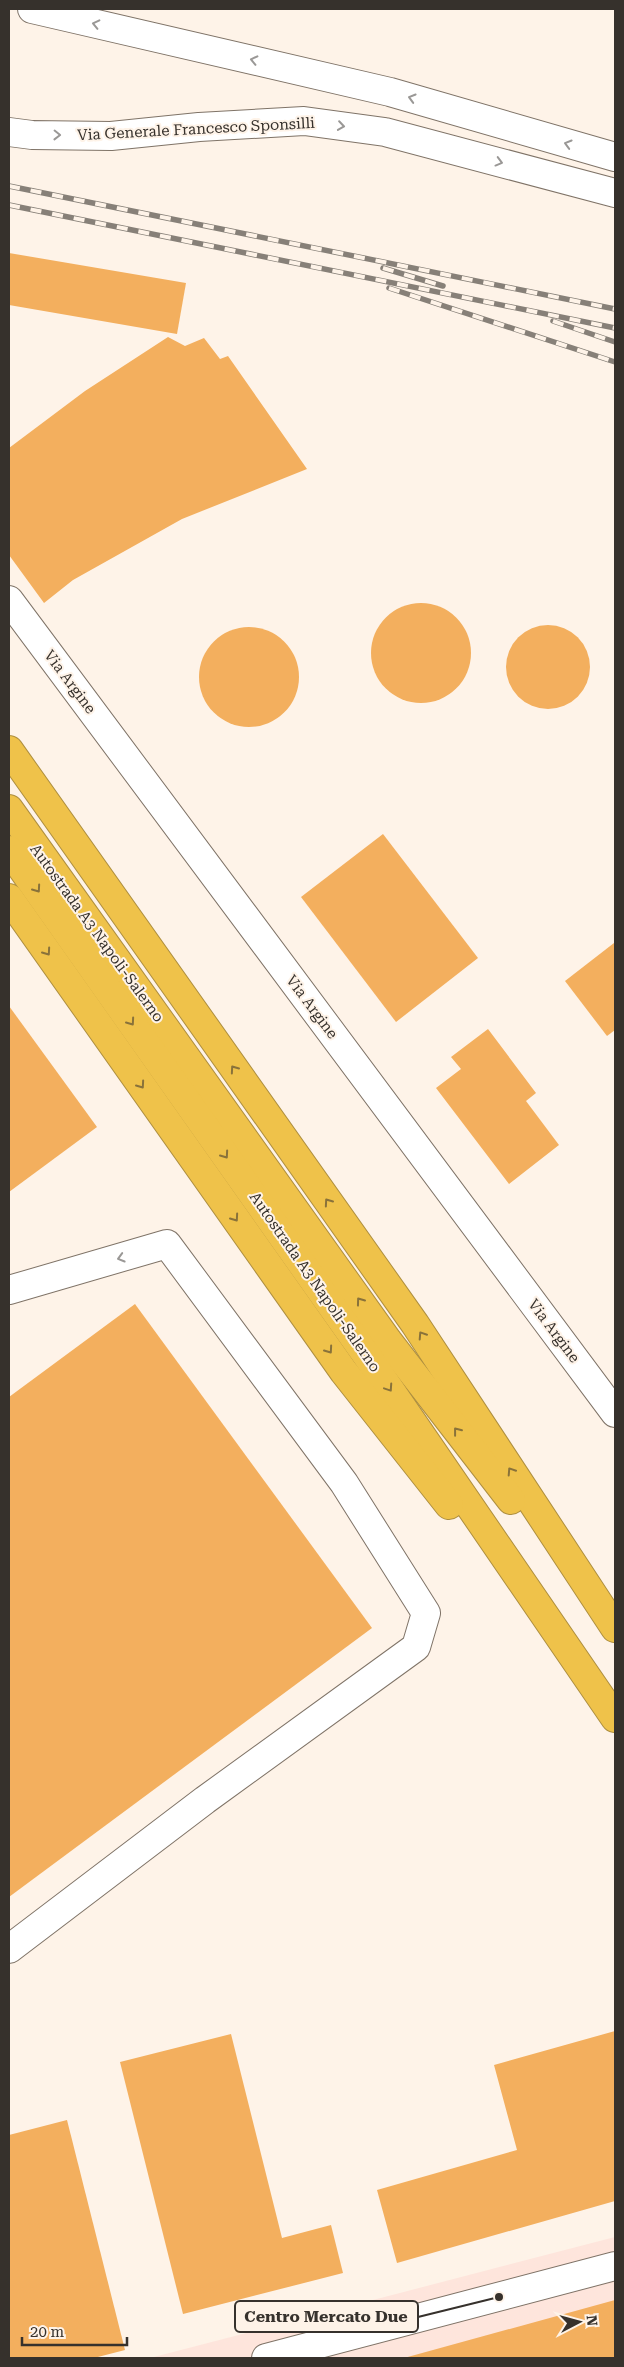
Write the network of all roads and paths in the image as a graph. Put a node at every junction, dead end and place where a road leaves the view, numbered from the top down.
1 (32, 9) edge
2 (9, 132) edge
3 (615, 157) edge
4 (615, 193) edge
5 (9, 600) edge
6 (9, 750) edge
7 (9, 809) edge
8 (9, 850) edge
9 (9, 898) edge
10 (9, 1290) edge
11 (615, 1413) edge
12 (615, 1628) edge
13 (615, 1636) edge
14 (609, 1709) edge
15 (9, 1949) edge
16 (615, 2266) edge
17 (266, 2358) edge

3 -> 1 street
2 -> 4 street, Via Generale Francesco Sponsilli
5 - 11 street, Via Argine
12 -> 6 highway
13 -> 7 highway, Autostrada A3 Napoli-Salerno
8 -> 14 highway, Autostrada A3 Napoli-Salerno
9 -> 14 highway
15 -> 10 street
16 - 17 street

